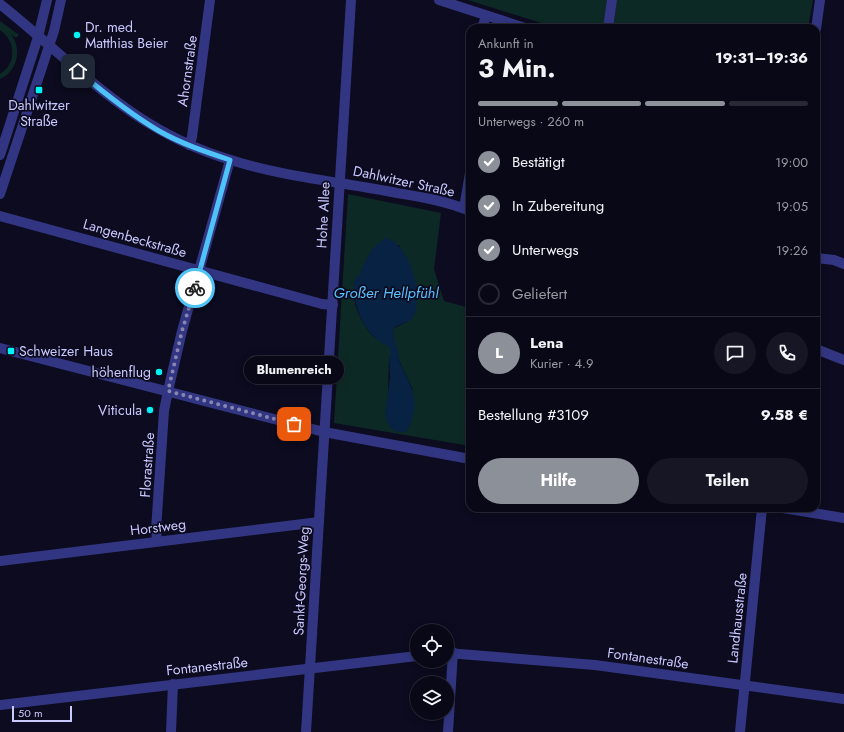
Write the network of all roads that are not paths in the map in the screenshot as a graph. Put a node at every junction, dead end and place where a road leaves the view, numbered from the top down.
1 (47, 0) edge
2 (61, 0) edge
3 (210, 0) edge
4 (351, 0) edge
5 (439, 0) edge
6 (612, 0) edge
7 (820, 0) edge
8 (0, 4) edge
9 (486, 16) junction
10 (483, 24) edge
11 (512, 24) edge
12 (609, 24) edge
13 (817, 24) edge
14 (38, 37) junction
15 (49, 46) junction
16 (189, 145) junction
17 (0, 155) edge
18 (230, 160) junction
19 (339, 182) junction
20 (0, 194) edge
21 (466, 210) edge
22 (0, 216) edge
23 (820, 258) edge
24 (844, 264) edge
25 (200, 271) junction
26 (333, 305) junction
27 (0, 348) edge
28 (820, 351) edge
29 (844, 360) edge
30 (168, 391) junction
31 (324, 432) junction
32 (466, 458) edge
33 (762, 512) edge
34 (807, 512) edge
35 (844, 518) edge
36 (319, 522) junction
37 (157, 541) junction
38 (0, 561) edge
39 (454, 652) edge
40 (410, 657) edge
41 (450, 668) edge
42 (310, 669) junction
43 (173, 684) junction
44 (744, 686) junction
45 (844, 699) edge
46 (0, 705) edge
47 (171, 732) edge
48 (306, 732) edge
49 (448, 732) edge
50 (740, 732) edge

1 - 14 street
2 - 15 street
3 - 16 street, Ahornstraße
4 - 19 street, Hohe Allee
5 - 9 street
6 - 12 street
7 - 13 street
8 - 14 street, Dahlwitzer Straße
9 - 10 street
9 - 11 street
14 - 15 street, Dahlwitzer Straße
14 - 17 street
15 - 16 street, Dahlwitzer Straße
15 - 20 street
16 - 18 street, Dahlwitzer Straße
18 - 19 street, Dahlwitzer Straße
18 - 25 street, Florastraße
19 - 21 street, Dahlwitzer Straße
19 - 26 street, Hohe Allee
22 - 25 street, Langenbeckstraße
23 - 24 street
25 - 26 street, Langenbeckstraße
25 - 30 street, Florastraße
26 - 31 street, Hohe Allee
27 - 30 street
28 - 29 street
30 - 31 street
30 - 37 street, Florastraße
31 - 32 street
31 - 36 street, Sankt-Georgs-Weg
33 - 44 street, Landhausstraße
34 - 35 street
36 - 37 street, Horstweg
36 - 42 street, Sankt-Georgs-Weg
37 - 38 street, Horstweg
39 - 44 street, Fontanestraße
40 - 42 street, Fontanestraße
41 - 49 street
42 - 43 street, Fontanestraße
42 - 48 street, Sankt-Georgs-Weg
43 - 46 street, Fontanestraße
43 - 47 street
44 - 45 street, Fontanestraße
44 - 50 street, Landhausstraße

